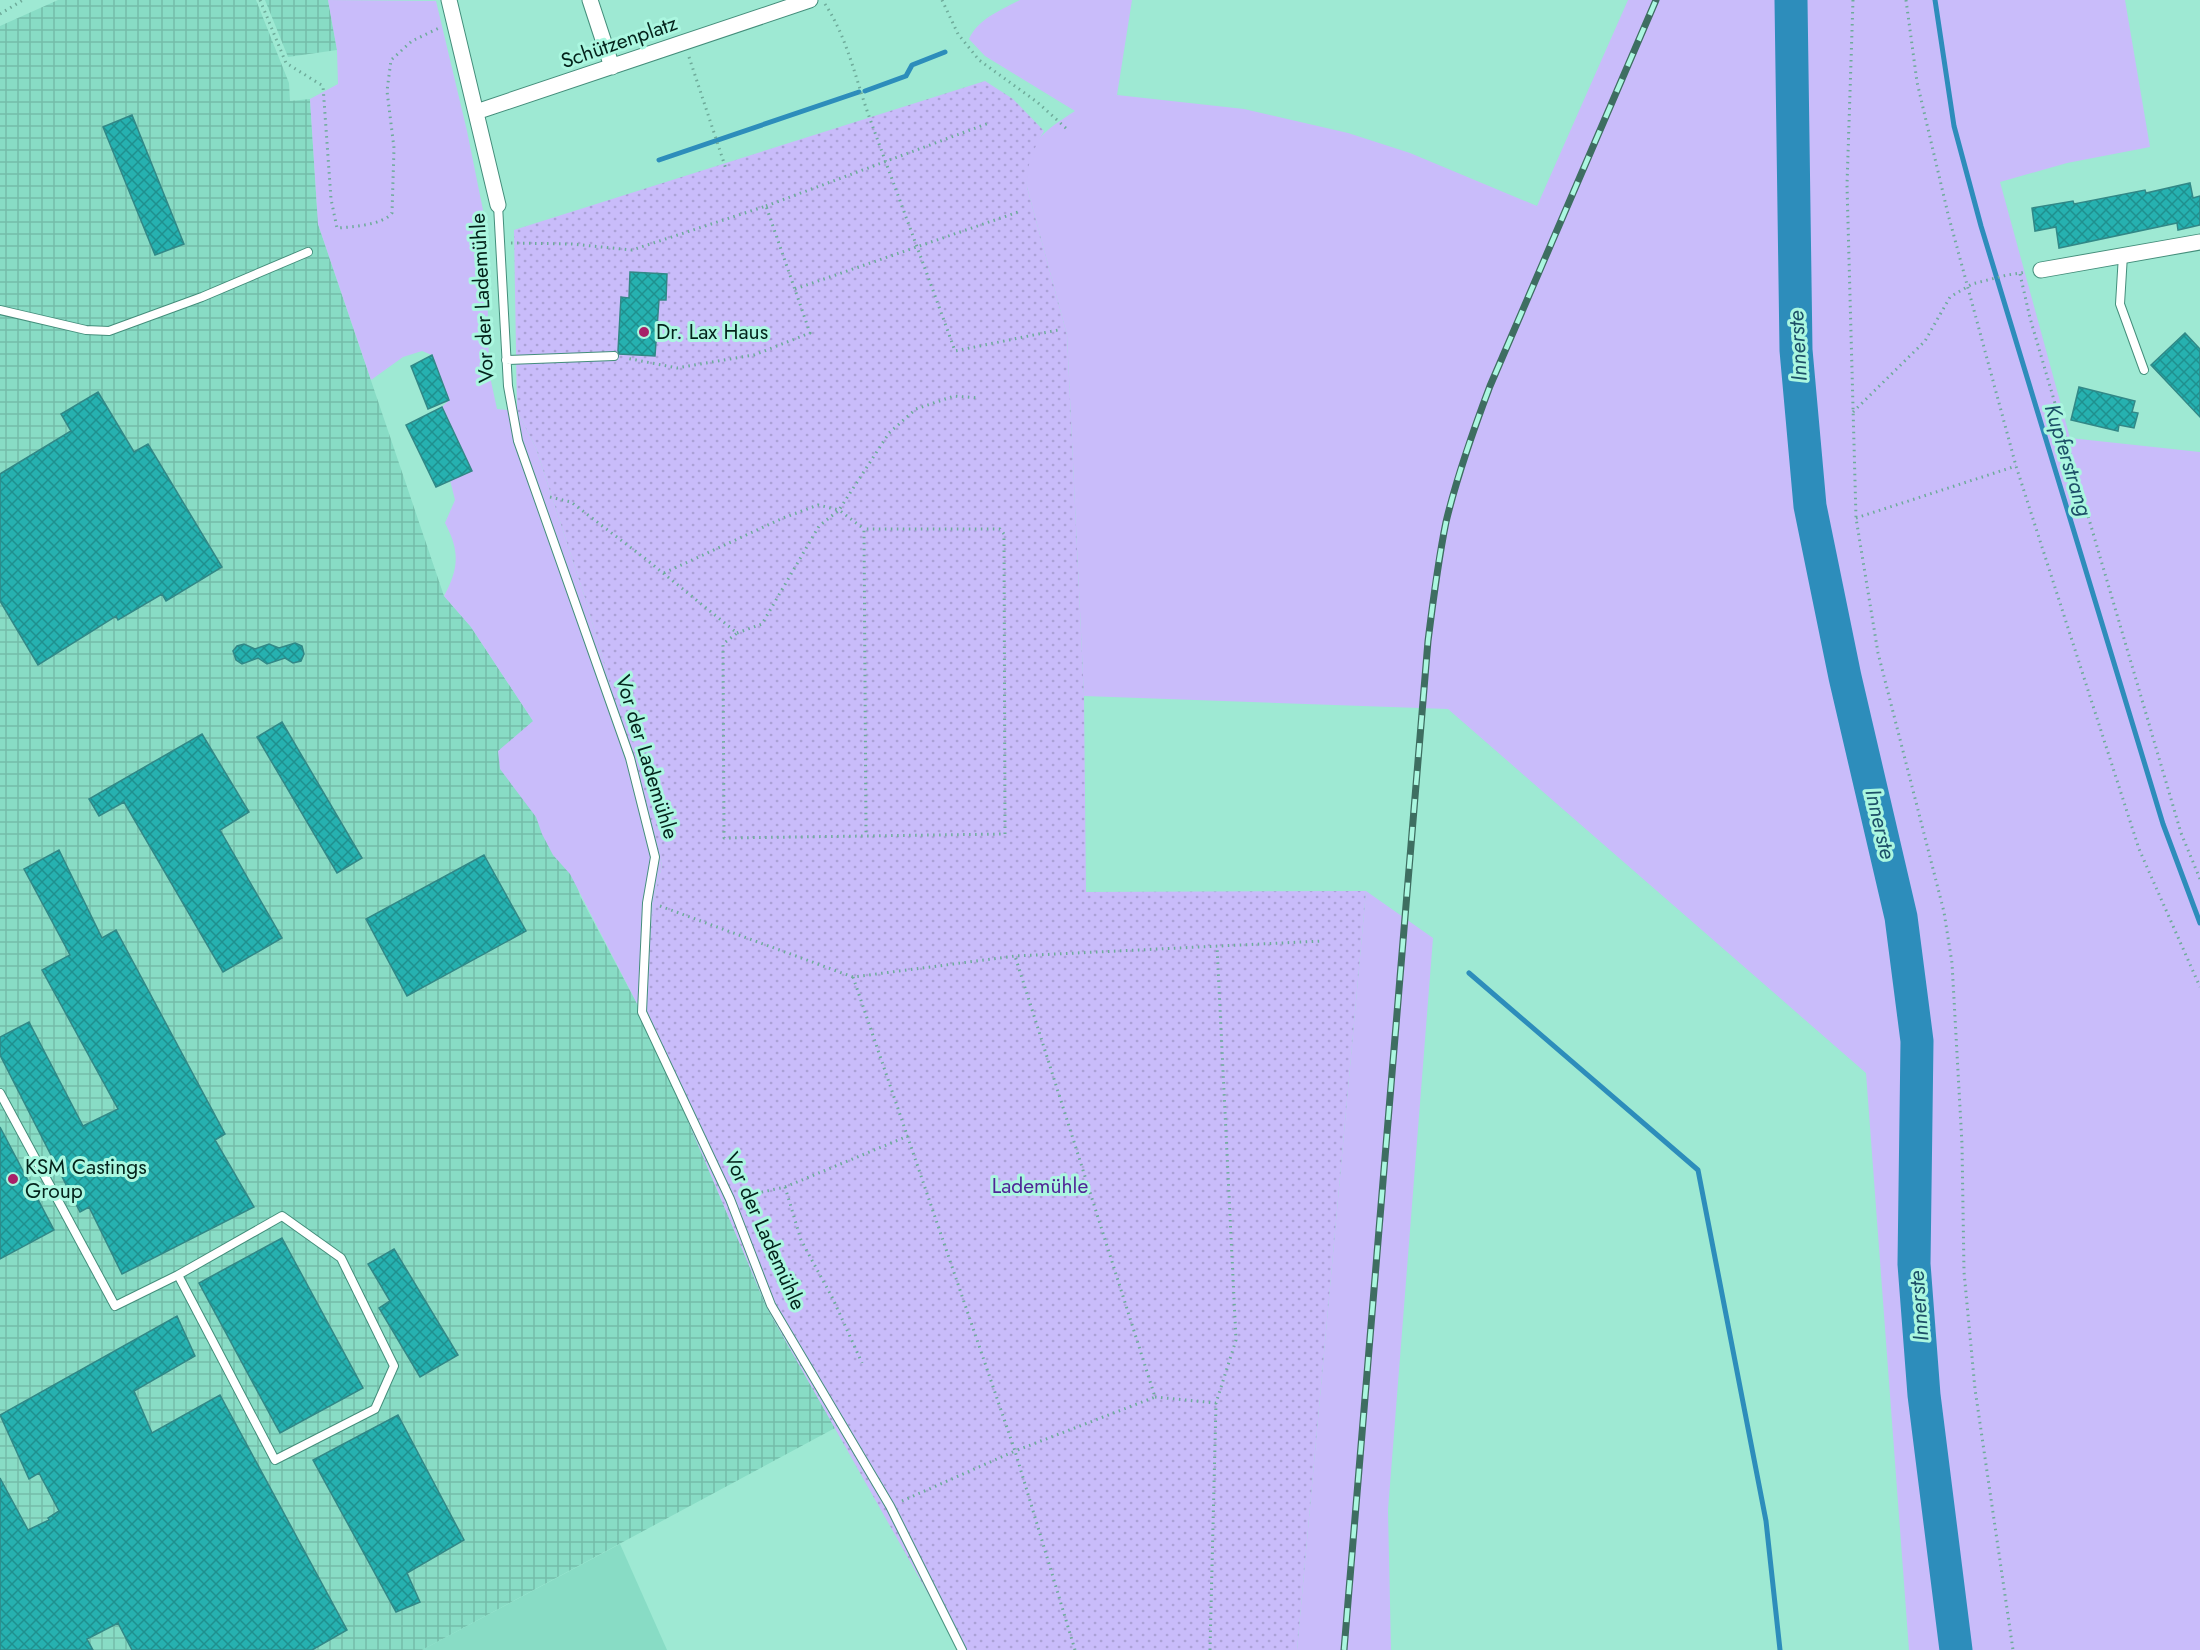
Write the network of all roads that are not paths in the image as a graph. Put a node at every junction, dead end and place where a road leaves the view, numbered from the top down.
1 (449, 0) edge
2 (590, 0) edge
3 (810, 0) edge
4 (612, 67) junction
5 (476, 112) junction
6 (498, 205) joint
7 (2200, 242) edge
8 (308, 252) dead end
9 (2123, 255) junction
10 (2041, 270) dead end
11 (0, 310) edge
12 (614, 356) road end
13 (506, 360) junction
14 (2144, 370) dead end
15 (0, 1093) edge
16 (178, 1275) junction
17 (962, 1650) edge

1 - 5 street, Vor der Lademühle
2 - 4 street
3 - 4 street, Schützenplatz
4 - 5 street, Schützenplatz
5 - 6 street, Vor der Lademühle
6 - 13 lane, Vor der Lademühle
7 - 9 street
8 - 11 lane
9 - 10 street
9 - 14 lane
12 - 13 lane
13 - 17 lane, Vor der Lademühle
15 - 16 lane
16 - 16 lane

